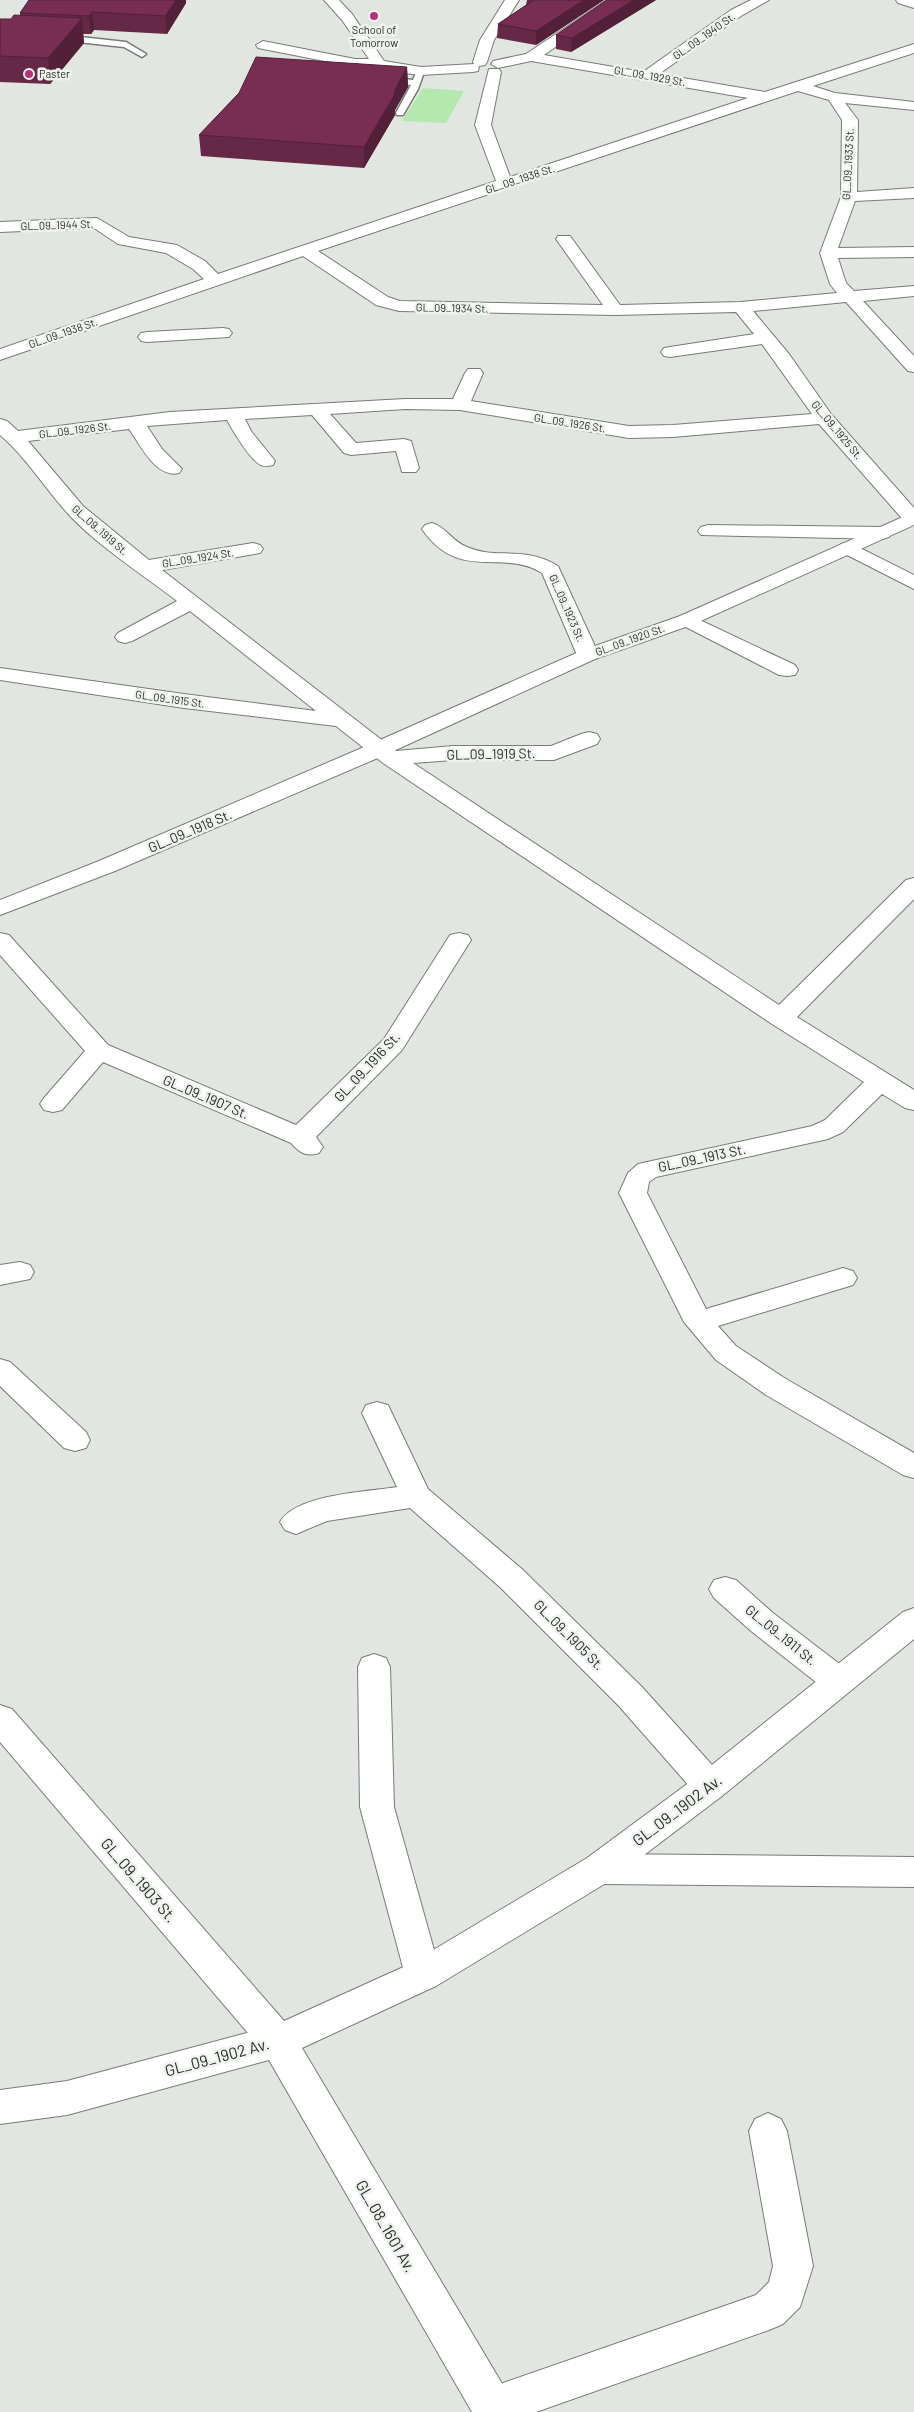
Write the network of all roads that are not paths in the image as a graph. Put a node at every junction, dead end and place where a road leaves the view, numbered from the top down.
1 (331, 0) edge
2 (512, 0) edge
3 (616, 0) edge
4 (762, 0) edge
5 (903, 0) edge
6 (914, 4) edge
7 (54, 38) edge
8 (263, 45) dead end
9 (914, 48) edge
10 (142, 54) dead end
11 (530, 57) junction
12 (379, 64) junction
13 (476, 65) junction
14 (496, 68) junction
15 (648, 76) junction
16 (418, 77) junction
17 (378, 79) edge
18 (798, 87) junction
19 (768, 97) junction
20 (834, 97) junction
21 (914, 106) edge
22 (400, 113) dead end
23 (505, 184) junction
24 (914, 194) edge
25 (849, 197) junction
26 (0, 227) edge
27 (564, 239) dead end
28 (305, 250) junction
29 (828, 252) junction
30 (914, 252) edge
31 (216, 281) junction
32 (914, 291) edge
33 (847, 295) junction
34 (741, 307) junction
35 (615, 310) junction
36 (126, 312) junction
37 (223, 333) dead end
38 (765, 338) junction
39 (670, 352) dead end
40 (0, 355) edge
41 (914, 367) edge
42 (474, 373) dead end
43 (460, 405) junction
44 (317, 410) junction
45 (234, 415) junction
46 (824, 418) junction
47 (135, 423) junction
48 (8, 431) edge
49 (266, 461) dead end
50 (409, 468) dead end
51 (172, 469) dead end
52 (914, 518) edge
53 (432, 529) dead end
54 (708, 531) dead end
55 (882, 533) junction
56 (848, 548) junction
57 (253, 549) dead end
58 (143, 567) junction
59 (914, 583) edge
60 (190, 603) junction
61 (687, 620) junction
62 (125, 637) dead end
63 (588, 655) junction
64 (787, 670) dead end
65 (0, 674) edge
66 (340, 720) junction
67 (589, 740) dead end
68 (385, 754) junction
69 (914, 885) edge
70 (0, 908) edge
71 (0, 940) edge
72 (459, 940) dead end
73 (781, 1018) junction
74 (99, 1050) junction
75 (895, 1082) edge
76 (914, 1102) edge
77 (53, 1104) dead end
78 (305, 1142) joint
79 (843, 1278) dead end
80 (698, 1322) junction
81 (0, 1369) edge
82 (377, 1412) dead end
83 (75, 1440) dead end
84 (914, 1467) edge
85 (416, 1496) junction
86 (296, 1522) dead end
87 (725, 1589) dead end
88 (914, 1621) edge
89 (374, 1667) dead end
90 (838, 1681) junction
91 (0, 1719) edge
92 (710, 1786) junction
93 (599, 1869) junction
94 (914, 1872) edge
95 (423, 1974) junction
96 (278, 2040) junction
97 (0, 2107) edge
98 (768, 2131) dead end
99 (493, 2409) edge

1 - 12 street
2 - 13 street
3 - 11 street
4 - 15 street, GL_09_1940 St.
5 - 6 street
7 - 10 lane
8 - 12 street
9 - 18 street, GL_09_1938 St.
11 - 14 street
11 - 15 street, GL_09_1929 St.
12 - 16 street
13 - 14 street
13 - 16 street
14 - 23 street
15 - 19 street, GL_09_1929 St.
16 - 17 lane
16 - 22 lane
18 - 19 street, GL_09_1938 St.
18 - 20 street
19 - 23 street, GL_09_1938 St.
20 - 21 street
20 - 25 street, GL_09_1933 St.
23 - 28 street, GL_09_1938 St.
24 - 25 street
25 - 29 street, GL_09_1933 St.
26 - 31 street, GL_09_1944 St.
27 - 35 street
28 - 31 street, GL_09_1938 St.
28 - 35 street, GL_09_1934 St.
29 - 30 street
29 - 33 street
31 - 36 street, GL_09_1938 St.
32 - 33 street
33 - 34 street, GL_09_1934 St.
33 - 41 street
34 - 35 street, GL_09_1934 St.
34 - 38 street, GL_09_1925 St.
36 - 37 street
36 - 40 street, GL_09_1938 St.
38 - 39 street
38 - 46 street, GL_09_1925 St.
42 - 43 street
43 - 44 street, GL_09_1926 St.
43 - 46 street, GL_09_1926 St.
44 - 45 street, GL_09_1926 St.
44 - 50 street
45 - 47 street, GL_09_1926 St.
45 - 49 street
46 - 52 street, GL_09_1925 St.
47 - 48 street, GL_09_1926 St.
47 - 51 street
48 - 58 street, GL_09_1919 St.
52 - 55 street, GL_09_1920 St.
53 - 63 street, GL_09_1923 St.
54 - 55 street, GL_09_1920 St.
55 - 56 street, GL_09_1920 St.
56 - 59 street
56 - 61 street, GL_09_1920 St.
57 - 58 street, GL_09_1924 St.
58 - 60 street, GL_09_1919 St.
60 - 62 street
60 - 66 street, GL_09_1919 St.
61 - 63 street, GL_09_1920 St.
61 - 64 street
63 - 68 street, GL_09_1920 St.
65 - 66 street, GL_09_1915 St.
66 - 68 street, GL_09_1919 St.
67 - 68 street, GL_09_1919 St.
68 - 70 street, GL_09_1918 St.
68 - 73 street
69 - 73 street
71 - 74 street, GL_09_1907 St.
72 - 78 street, GL_09_1916 St.
73 - 75 street
74 - 77 street
74 - 78 street, GL_09_1907 St.
75 - 76 street
75 - 80 street, GL_09_1913 St.
79 - 80 street
80 - 84 street, GL_09_1913 St.
81 - 83 street
82 - 85 street, GL_09_1905 St.
85 - 86 street
85 - 92 street, GL_09_1905 St.
87 - 90 street, GL_09_1911 St.
88 - 90 street, GL_09_1902 Av.
89 - 95 street
90 - 92 street, GL_09_1902 Av.
91 - 96 street, GL_09_1903 St.
92 - 93 street, GL_09_1902 Av.
93 - 94 street
93 - 95 street, GL_09_1902 Av.
95 - 96 street, GL_09_1902 Av.
96 - 97 street, GL_09_1902 Av.
96 - 99 street, GL_08_1601 Av.
98 - 99 street

